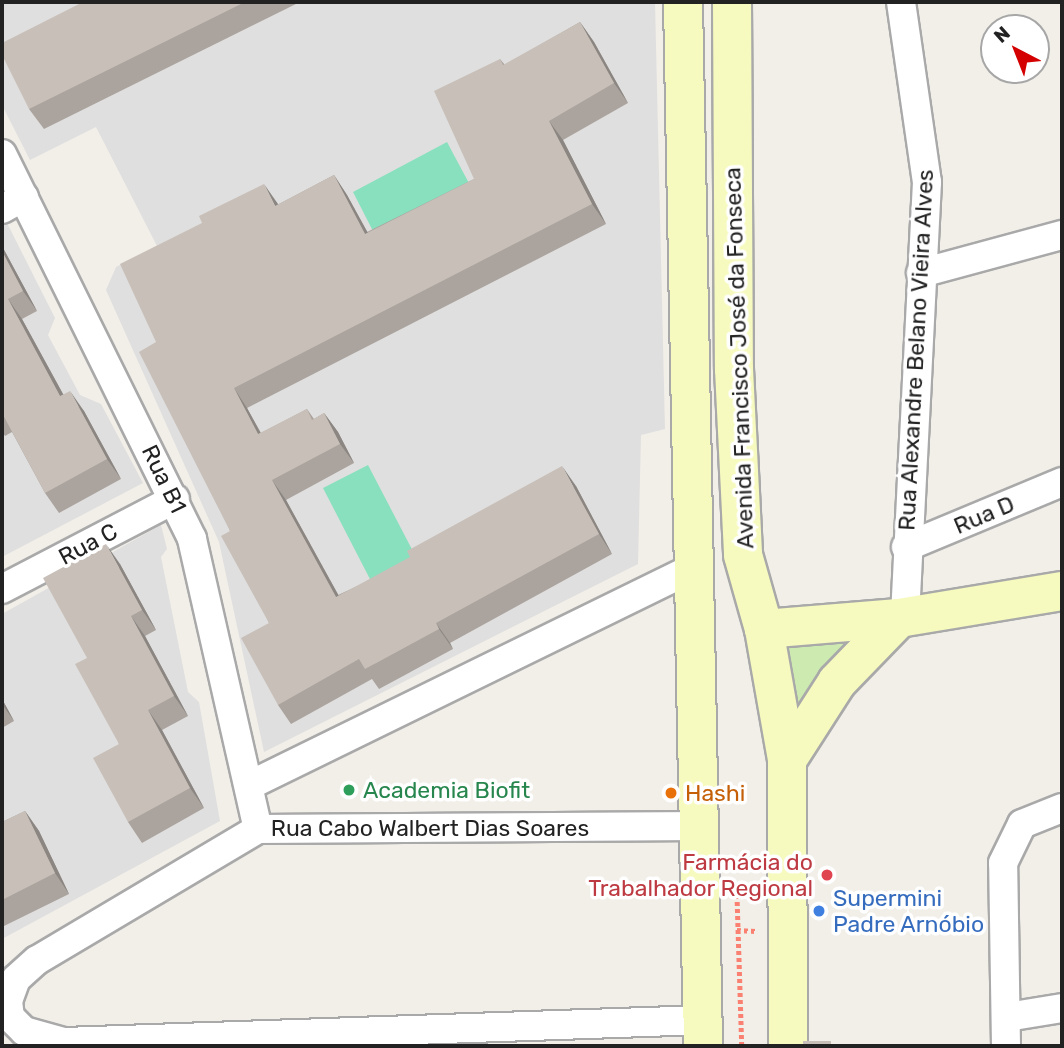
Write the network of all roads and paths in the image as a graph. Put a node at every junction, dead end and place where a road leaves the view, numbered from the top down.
1 (683, 2) edge
2 (732, 2) edge
3 (901, 2) edge
4 (2, 154) edge
5 (13, 203) edge
6 (1062, 235) edge
7 (920, 273) junction
8 (1062, 482) edge
9 (175, 499) junction
10 (906, 547) junction
11 (693, 568) junction
12 (2, 589) edge
13 (1062, 591) edge
14 (902, 617) junction
15 (764, 628) junction
16 (788, 760) junction
17 (250, 785) junction
18 (1062, 808) edge
19 (700, 826) junction
20 (258, 829) junction
21 (701, 930) junction
22 (786, 934) junction
23 (1062, 1008) edge
24 (1007, 1017) junction
25 (703, 1033) edge
26 (789, 1046) edge
27 (1006, 1046) edge

1 - 11 main road, Avenida Francisco José da Fonseca
2 - 15 main road, Avenida Francisco José da Fonseca
3 - 7 street, Rua Alexandre Belano Vieira Alves
4 - 5 street, Rua B1
5 - 9 street, Rua B1
6 - 7 street
7 - 10 street, Rua Alexandre Belano Vieira Alves
8 - 10 street, Rua D
9 - 12 street, Rua C
9 - 17 street, Rua B1
10 - 14 street, Rua Alexandre Belano Vieira Alves
11 - 17 street
11 - 19 main road, Avenida Francisco José da Fonseca
13 - 14 main road
14 - 15 main road
14 - 16 main road
15 - 16 main road, Avenida Francisco José da Fonseca
16 - 22 main road, Avenida Francisco José da Fonseca
17 - 20 street, Rua B1
18 - 24 street
19 - 20 street, Rua Cabo Walbert Dias Soares
19 - 21 main road, Avenida Francisco José da Fonseca
20 - 25 street, Rua Cabo Walbert Dias Soares
21 - 22 path
21 - 25 main road, Avenida Francisco José da Fonseca
22 - 26 main road, Avenida Francisco José da Fonseca
23 - 24 street
24 - 27 street

